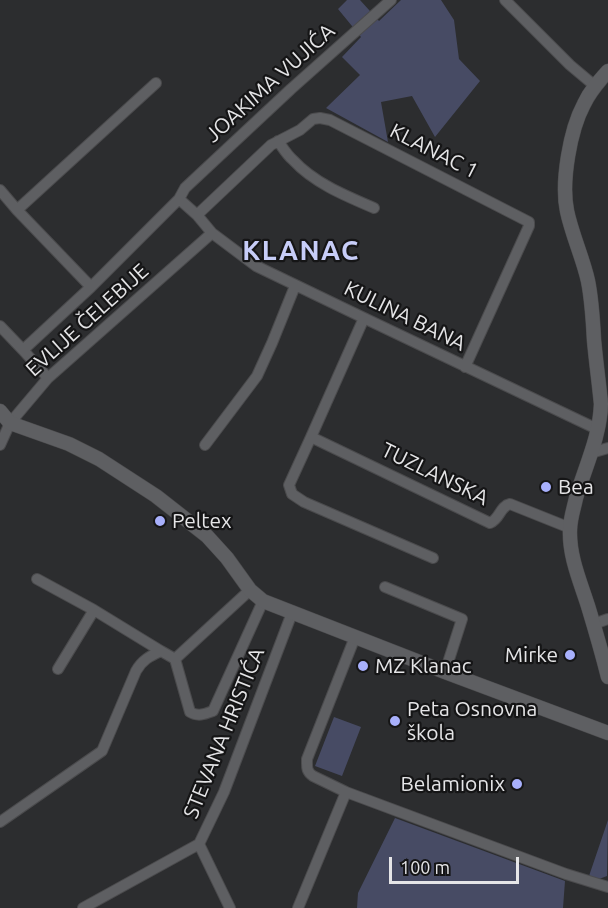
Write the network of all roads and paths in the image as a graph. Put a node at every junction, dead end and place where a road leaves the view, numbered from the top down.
1 (391, 0) edge
2 (506, 0) edge
3 (608, 70) edge
4 (156, 83) dead end
5 (595, 86) junction
6 (278, 141) junction
7 (0, 190) edge
8 (179, 199) junction
9 (374, 208) dead end
10 (17, 210) junction
11 (197, 215) junction
12 (212, 233) junction
13 (295, 286) junction
14 (91, 287) junction
15 (364, 318) junction
16 (0, 326) edge
17 (23, 350) junction
18 (465, 367) junction
19 (48, 378) junction
20 (0, 411) edge
21 (602, 420) edge
22 (10, 423) junction
23 (311, 436) junction
24 (0, 445) edge
25 (204, 445) dead end
26 (608, 448) edge
27 (591, 453) junction
28 (570, 528) junction
29 (433, 558) dead end
30 (37, 579) dead end
31 (385, 587) dead end
32 (250, 590) junction
33 (263, 601) junction
34 (94, 610) junction
35 (292, 613) junction
36 (608, 619) edge
37 (594, 624) junction
38 (355, 637) junction
39 (161, 651) junction
40 (175, 659) junction
41 (58, 669) dead end
42 (445, 672) junction
43 (608, 677) edge
44 (606, 733) edge
45 (346, 792) junction
46 (0, 822) edge
47 (199, 844) junction
48 (608, 887) edge
49 (83, 908) edge
50 (230, 908) edge
51 (298, 908) edge

1 - 8 street, JOAKIMA VUJIĆA
2 - 5 street
3 - 5 street
4 - 10 street
5 - 21 street
6 - 9 street
6 - 11 street, KLANAC 1
6 - 18 street, KLANAC 1
7 - 10 street
8 - 11 street, KULINA BANA
8 - 14 street, JOAKIMA VUJIĆA
10 - 14 street
11 - 12 street, KULINA BANA
12 - 13 street, KULINA BANA
12 - 19 street, EVLIJE ČELEBIJE
13 - 15 street, KULINA BANA
13 - 25 street
14 - 17 street, JOAKIMA VUJIĆA
15 - 18 street, KULINA BANA
15 - 23 street
16 - 17 street
17 - 19 street
18 - 21 street, KULINA BANA
19 - 22 street, EVLIJE ČELEBIJE
20 - 22 street
21 - 27 street
22 - 24 street, EVLIJE ČELEBIJE
22 - 32 street
23 - 28 street, TUZLANSKA
23 - 29 street
26 - 27 street
27 - 28 street
28 - 37 street
30 - 34 street
31 - 42 street
32 - 33 street
32 - 40 street
33 - 35 street
33 - 40 street
34 - 39 street
34 - 41 street
35 - 38 street
35 - 47 street, STEVANA HRISTIĆA
36 - 37 street
37 - 43 street
38 - 42 street
38 - 45 street
39 - 40 street
39 - 46 street
42 - 44 street
45 - 48 street
45 - 51 street
47 - 49 street, STEVANA HRISTIĆA
47 - 50 street

